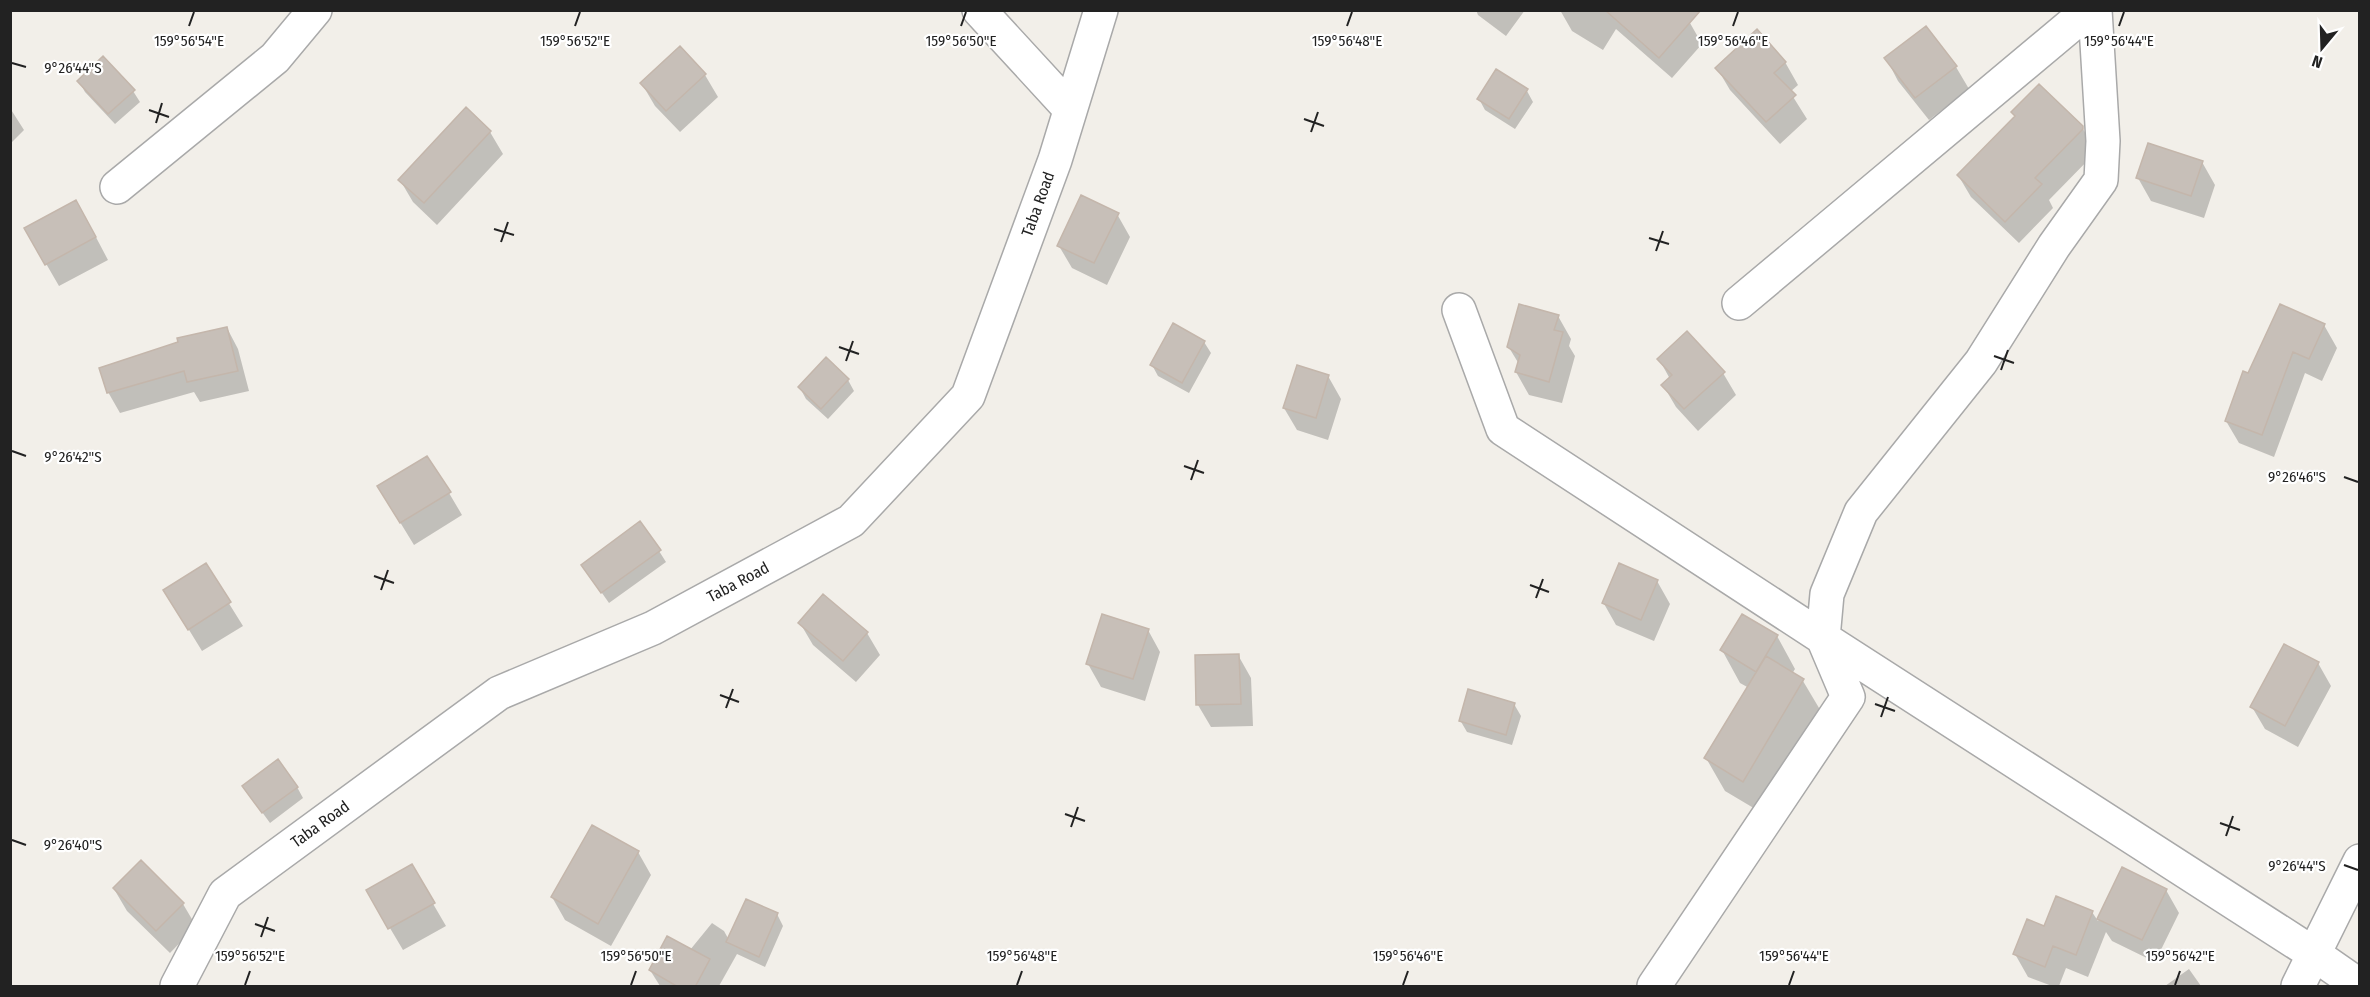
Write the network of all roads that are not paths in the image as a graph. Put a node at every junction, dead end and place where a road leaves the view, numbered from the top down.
1 (315, 10) edge
2 (979, 10) edge
3 (1101, 10) edge
4 (2089, 10) edge
5 (2095, 10) edge
6 (1070, 109) junction
7 (117, 187) dead end
8 (1739, 303) dead end
9 (1459, 310) dead end
10 (1823, 638) junction
11 (2360, 861) edge
12 (2314, 954) junction
13 (2360, 986) edge
14 (177, 987) edge
15 (1654, 987) edge
16 (2298, 987) edge

1 - 7 street
2 - 6 street
3 - 6 street, Taba Road
4 - 8 street
5 - 10 street
6 - 14 street, Taba Road
9 - 10 street
10 - 12 street
10 - 15 street
11 - 12 street
12 - 13 street
12 - 16 street

